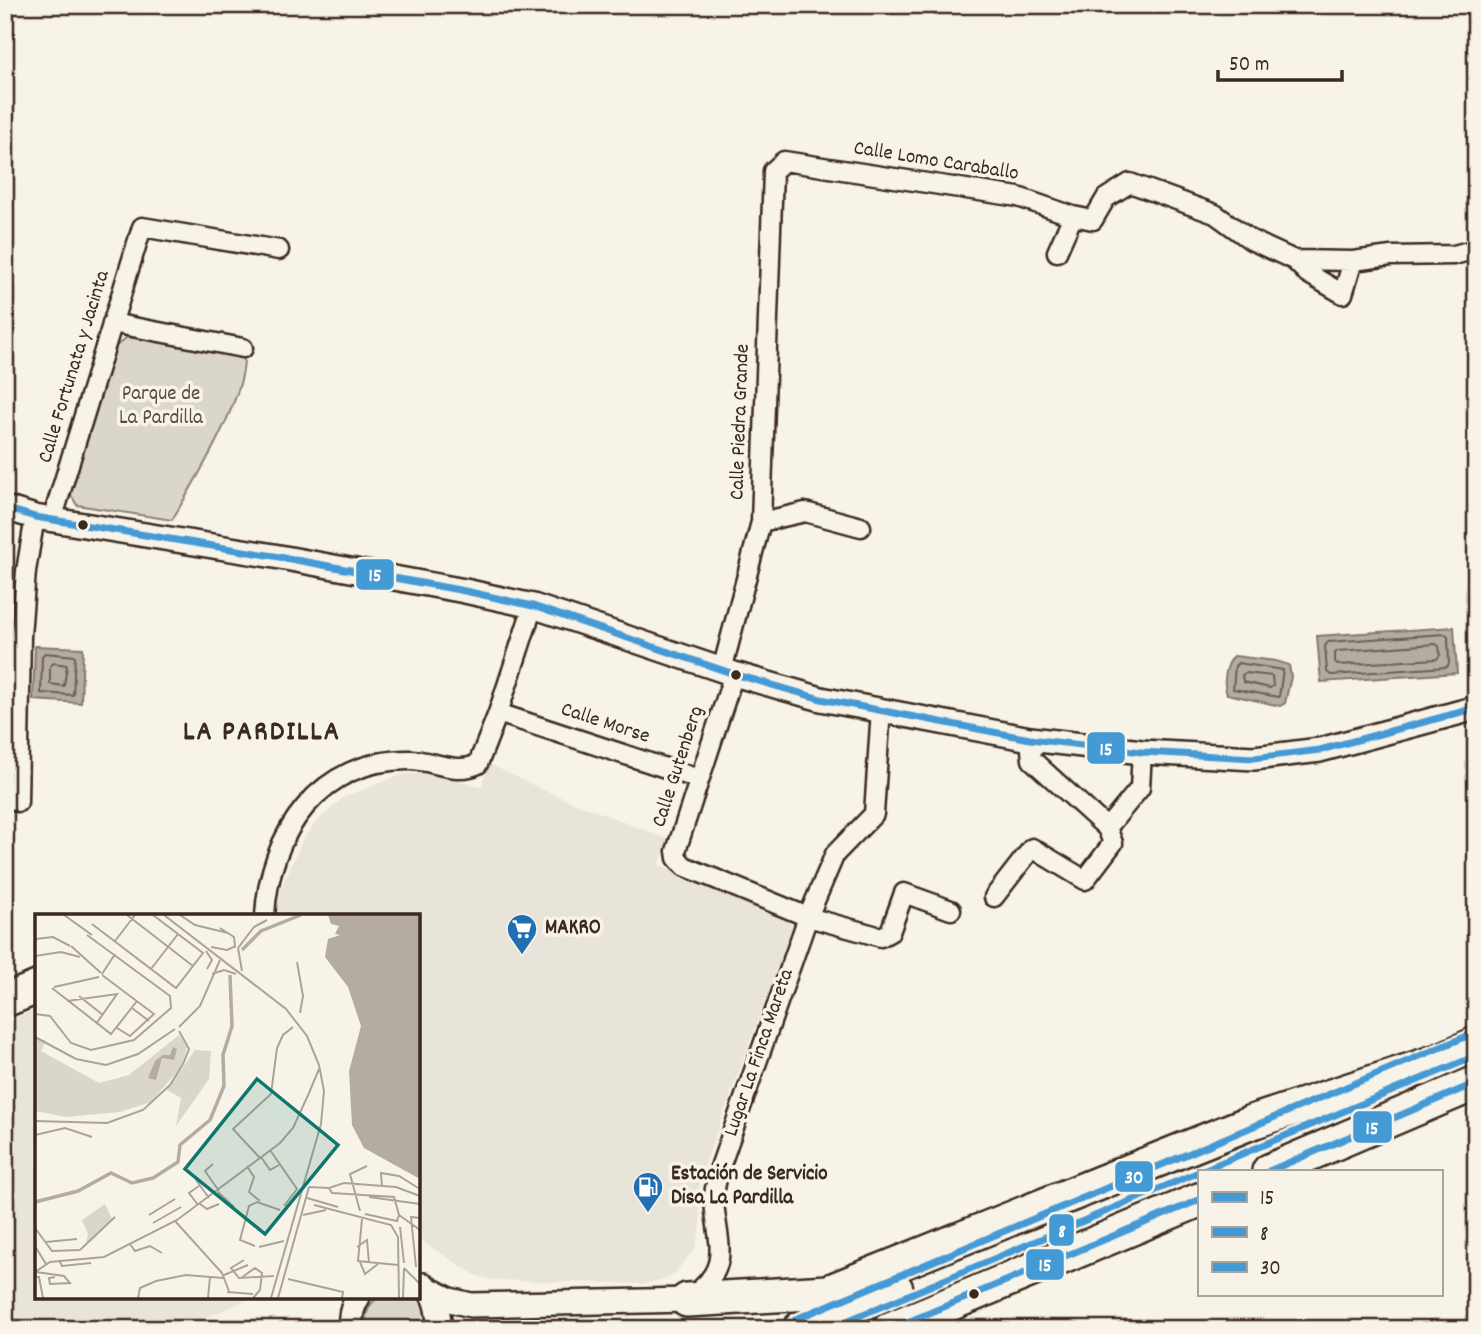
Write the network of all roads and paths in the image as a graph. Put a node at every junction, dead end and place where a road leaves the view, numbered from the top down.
1 (773, 171) joint
2 (1073, 216) junction
3 (1476, 249) edge
4 (279, 250) dead end
5 (1057, 251) dead end
6 (1294, 260) junction
7 (1353, 261) junction
8 (112, 323) junction
9 (243, 348) dead end
10 (5, 508) edge
11 (43, 518) junction
12 (761, 522) junction
13 (861, 527) dead end
14 (533, 606) junction
15 (728, 672) junction
16 (1476, 708) edge
17 (881, 709) junction
18 (498, 713) junction
19 (1030, 739) junction
20 (1142, 752) junction
21 (699, 779) junction
22 (18, 802) dead end
23 (1107, 828) junction
24 (994, 897) dead end
25 (951, 910) dead end
26 (265, 914) edge
27 (808, 917) junction
28 (35, 981) edge
29 (5, 993) edge
30 (35, 996) edge
31 (5, 1008) edge
32 (1476, 1044) edge
33 (1441, 1060) junction
34 (1467, 1088) edge
35 (1271, 1170) edge
36 (1306, 1170) edge
37 (1198, 1200) edge
38 (1198, 1218) edge
39 (424, 1285) edge
40 (357, 1299) edge
41 (687, 1300) junction
42 (350, 1326) edge
43 (440, 1329) edge
44 (800, 1329) edge
45 (890, 1329) edge
46 (942, 1329) edge

1 - 2 street, Calle Lomo Caraballo
1 - 12 street, Calle Piedra Grande
2 - 5 street
2 - 6 street
3 - 7 street
4 - 8 street, Calle Fortunata y Jacinta
6 - 7 street
6 - 7 street
8 - 9 street
8 - 11 street, Calle Fortunata y Jacinta
10 - 11 street
11 - 14 street
11 - 22 street, Calle Fortunata y Jacinta
12 - 13 street
12 - 15 street, Calle Piedra Grande
14 - 15 street
14 - 18 street
15 - 17 street
15 - 21 street, Calle Gutenberg
16 - 20 street
17 - 19 street
17 - 27 street, Lugar La Finca Mareta
18 - 21 street, Calle Morse
18 - 26 street
19 - 20 street
19 - 23 street
20 - 23 street
21 - 27 street, Calle Gutenberg
23 - 24 street
25 - 27 street
27 - 41 street, Lugar La Finca Mareta
28 - 29 street
30 - 31 street
32 - 33 highway
33 - 41 highway
33 - 44 highway
34 - 35 highway
34 - 36 highway
37 - 45 highway
38 - 46 highway
39 - 41 street
39 - 43 street
40 - 42 street

